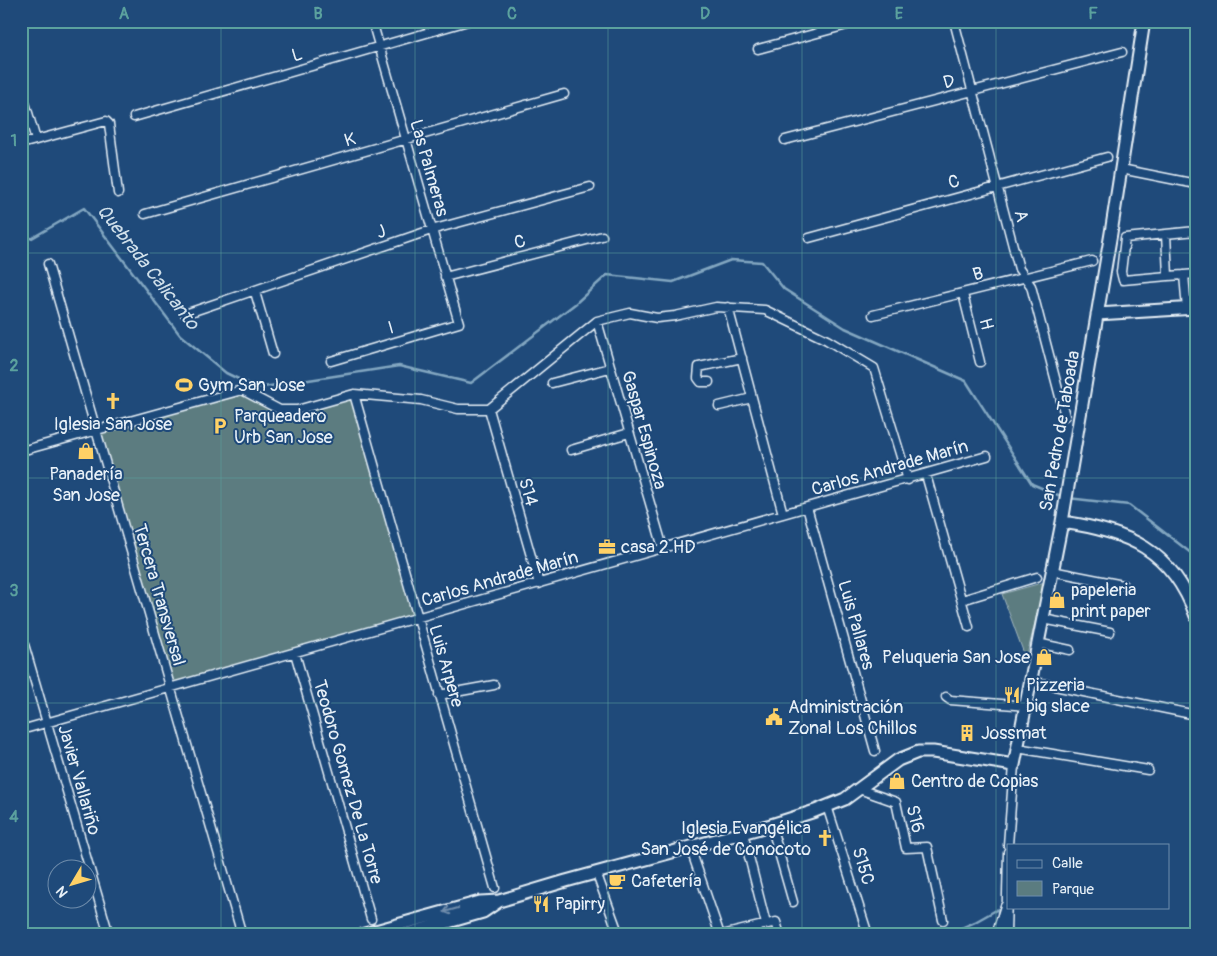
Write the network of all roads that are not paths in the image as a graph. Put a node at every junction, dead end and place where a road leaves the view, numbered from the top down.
1 (372, 21) edge
2 (468, 21) edge
3 (862, 21) edge
4 (954, 21) edge
5 (1144, 21) edge
6 (380, 47) junction
7 (758, 49) dead end
8 (1122, 52) dead end
9 (21, 89) edge
10 (973, 91) junction
11 (564, 94) dead end
12 (134, 117) dead end
13 (406, 139) junction
14 (36, 140) junction
15 (785, 140) dead end
16 (21, 144) edge
17 (1107, 157) dead end
18 (1122, 169) junction
19 (1196, 184) edge
20 (997, 186) junction
21 (590, 187) dead end
22 (118, 193) dead end
23 (144, 214) dead end
24 (431, 230) junction
25 (1196, 231) edge
26 (1166, 234) junction
27 (602, 236) dead end
28 (809, 238) dead end
29 (1092, 261) dead end
30 (48, 264) dead end
31 (1196, 274) edge
32 (1184, 275) junction
33 (1026, 276) junction
34 (1168, 276) junction
35 (445, 277) junction
36 (255, 292) junction
37 (962, 294) junction
38 (728, 307) junction
39 (1191, 309) edge
40 (185, 314) dead end
41 (1097, 314) junction
42 (873, 315) dead end
43 (597, 321) junction
44 (459, 324) joint
45 (273, 354) dead end
46 (742, 358) junction
47 (331, 361) dead end
48 (980, 362) dead end
49 (610, 368) junction
50 (709, 382) dead end
51 (552, 383) dead end
52 (354, 394) junction
53 (752, 398) junction
54 (719, 406) dead end
55 (488, 409) junction
56 (1065, 416) dead end
57 (96, 430) junction
58 (629, 433) junction
59 (571, 450) dead end
60 (21, 451) edge
61 (987, 456) dead end
62 (926, 475) junction
63 (908, 480) junction
64 (808, 507) junction
65 (783, 514) junction
66 (1062, 522) junction
67 (663, 548) junction
68 (1052, 572) junction
69 (1037, 577) dead end
70 (539, 584) junction
71 (1123, 585) dead end
72 (962, 600) junction
73 (1196, 616) edge
74 (416, 618) junction
75 (1043, 619) junction
76 (969, 627) dead end
77 (1110, 632) dead end
78 (21, 634) edge
79 (1037, 642) junction
80 (1070, 650) dead end
81 (295, 652) junction
82 (1030, 681) junction
83 (494, 685) dead end
84 (170, 687) junction
85 (439, 695) junction
86 (946, 697) dead end
87 (1026, 706) junction
88 (1196, 716) edge
89 (46, 722) junction
90 (21, 730) edge
91 (1017, 748) junction
92 (875, 751) dead end
93 (1014, 765) junction
94 (1148, 770) dead end
95 (859, 789) junction
96 (828, 806) junction
97 (771, 825) junction
98 (743, 833) junction
99 (1008, 844) edge
100 (690, 847) junction
101 (596, 872) junction
102 (495, 888) dead end
103 (499, 901) junction
104 (793, 902) dead end
105 (1007, 902) joint
106 (372, 919) dead end
107 (943, 920) dead end
108 (766, 924) junction
109 (375, 933) edge
110 (109, 935) edge
111 (242, 935) edge
112 (361, 935) edge
113 (403, 935) edge
114 (619, 935) edge
115 (721, 935) edge
116 (780, 935) edge
117 (868, 935) edge
118 (996, 935) edge
119 (1006, 935) edge

1 - 6 street, Las Palmeras
2 - 6 street, L
3 - 7 street
4 - 10 street, A
5 - 18 street, San Pedro de Taboada
6 - 12 street, L
6 - 13 street, Las Palmeras
8 - 10 street, D
9 - 14 street
10 - 15 street, D
10 - 20 street, A
11 - 13 street, K
13 - 23 street, K
13 - 24 street, Las Palmeras
14 - 16 street
14 - 22 street
17 - 20 street, C
18 - 19 street
18 - 41 street, San Pedro de Taboada
20 - 28 street, C
20 - 33 street, A
21 - 24 street, J
24 - 35 street, Las Palmeras
24 - 36 street, J
25 - 26 street
26 - 34 street
26 - 34 street
27 - 35 street, C
29 - 33 street, B
30 - 57 street, Tercera Transversal
31 - 32 street
32 - 34 street
32 - 39 street
33 - 37 street, B
33 - 56 street, A
35 - 44 street, Las Palmeras
36 - 40 street, J
36 - 45 street
37 - 42 street, B
37 - 48 street, H
38 - 43 street
38 - 46 street
38 - 63 street
39 - 41 street
41 - 66 street, San Pedro de Taboada
43 - 49 street, Gaspar Espinoza
43 - 55 street
44 - 47 street, I
46 - 50 street
46 - 53 street
49 - 51 street
49 - 58 street, Gaspar Espinoza
52 - 55 street
52 - 57 street
52 - 74 street, Luis Arpere
53 - 54 street
53 - 65 street
55 - 70 street, S14
57 - 60 street
57 - 84 street, Tercera Transversal
58 - 59 street
58 - 67 street, Gaspar Espinoza
61 - 62 street, Carlos Andrade Marín
62 - 63 street, Carlos Andrade Marín
62 - 72 street
63 - 64 street, Carlos Andrade Marín
64 - 65 street, Carlos Andrade Marín
64 - 92 street, Luis Pallares
65 - 67 street, Carlos Andrade Marín
66 - 68 street, San Pedro de Taboada
66 - 73 street
67 - 70 street, Carlos Andrade Marín
68 - 71 street
68 - 75 street, San Pedro de Taboada
69 - 72 street
70 - 74 street, Carlos Andrade Marín
72 - 76 street
74 - 81 street, Carlos Andrade Marín
74 - 85 street, Luis Arpere
75 - 77 street
75 - 79 street, San Pedro de Taboada
78 - 89 street, Javier Vallariño
79 - 80 street
79 - 82 street, San Pedro de Taboada
81 - 84 street, Carlos Andrade Marín
81 - 106 street, Teodoro Gomez De La Torre
82 - 87 street, San Pedro de Taboada
82 - 88 street
83 - 85 street
84 - 89 street, Carlos Andrade Marín
84 - 111 street, Tercera Transversal
85 - 102 street, Luis Arpere
86 - 87 street
87 - 91 street, San Pedro de Taboada
89 - 90 street, Carlos Andrade Marín
89 - 110 street, Javier Vallariño
91 - 93 street, San Pedro de Taboada
91 - 94 street
93 - 95 street
93 - 99 street, San Pedro de Taboada
95 - 96 street
95 - 107 street, S16
96 - 97 street
96 - 117 street, S15C
97 - 98 street
97 - 104 street
98 - 100 street
98 - 108 street
100 - 101 street
100 - 115 street
101 - 103 street
101 - 114 street
103 -> 109 street
103 - 113 street
105 - 118 street
105 - 119 street
108 - 115 street
108 - 116 street
109 - 112 street

